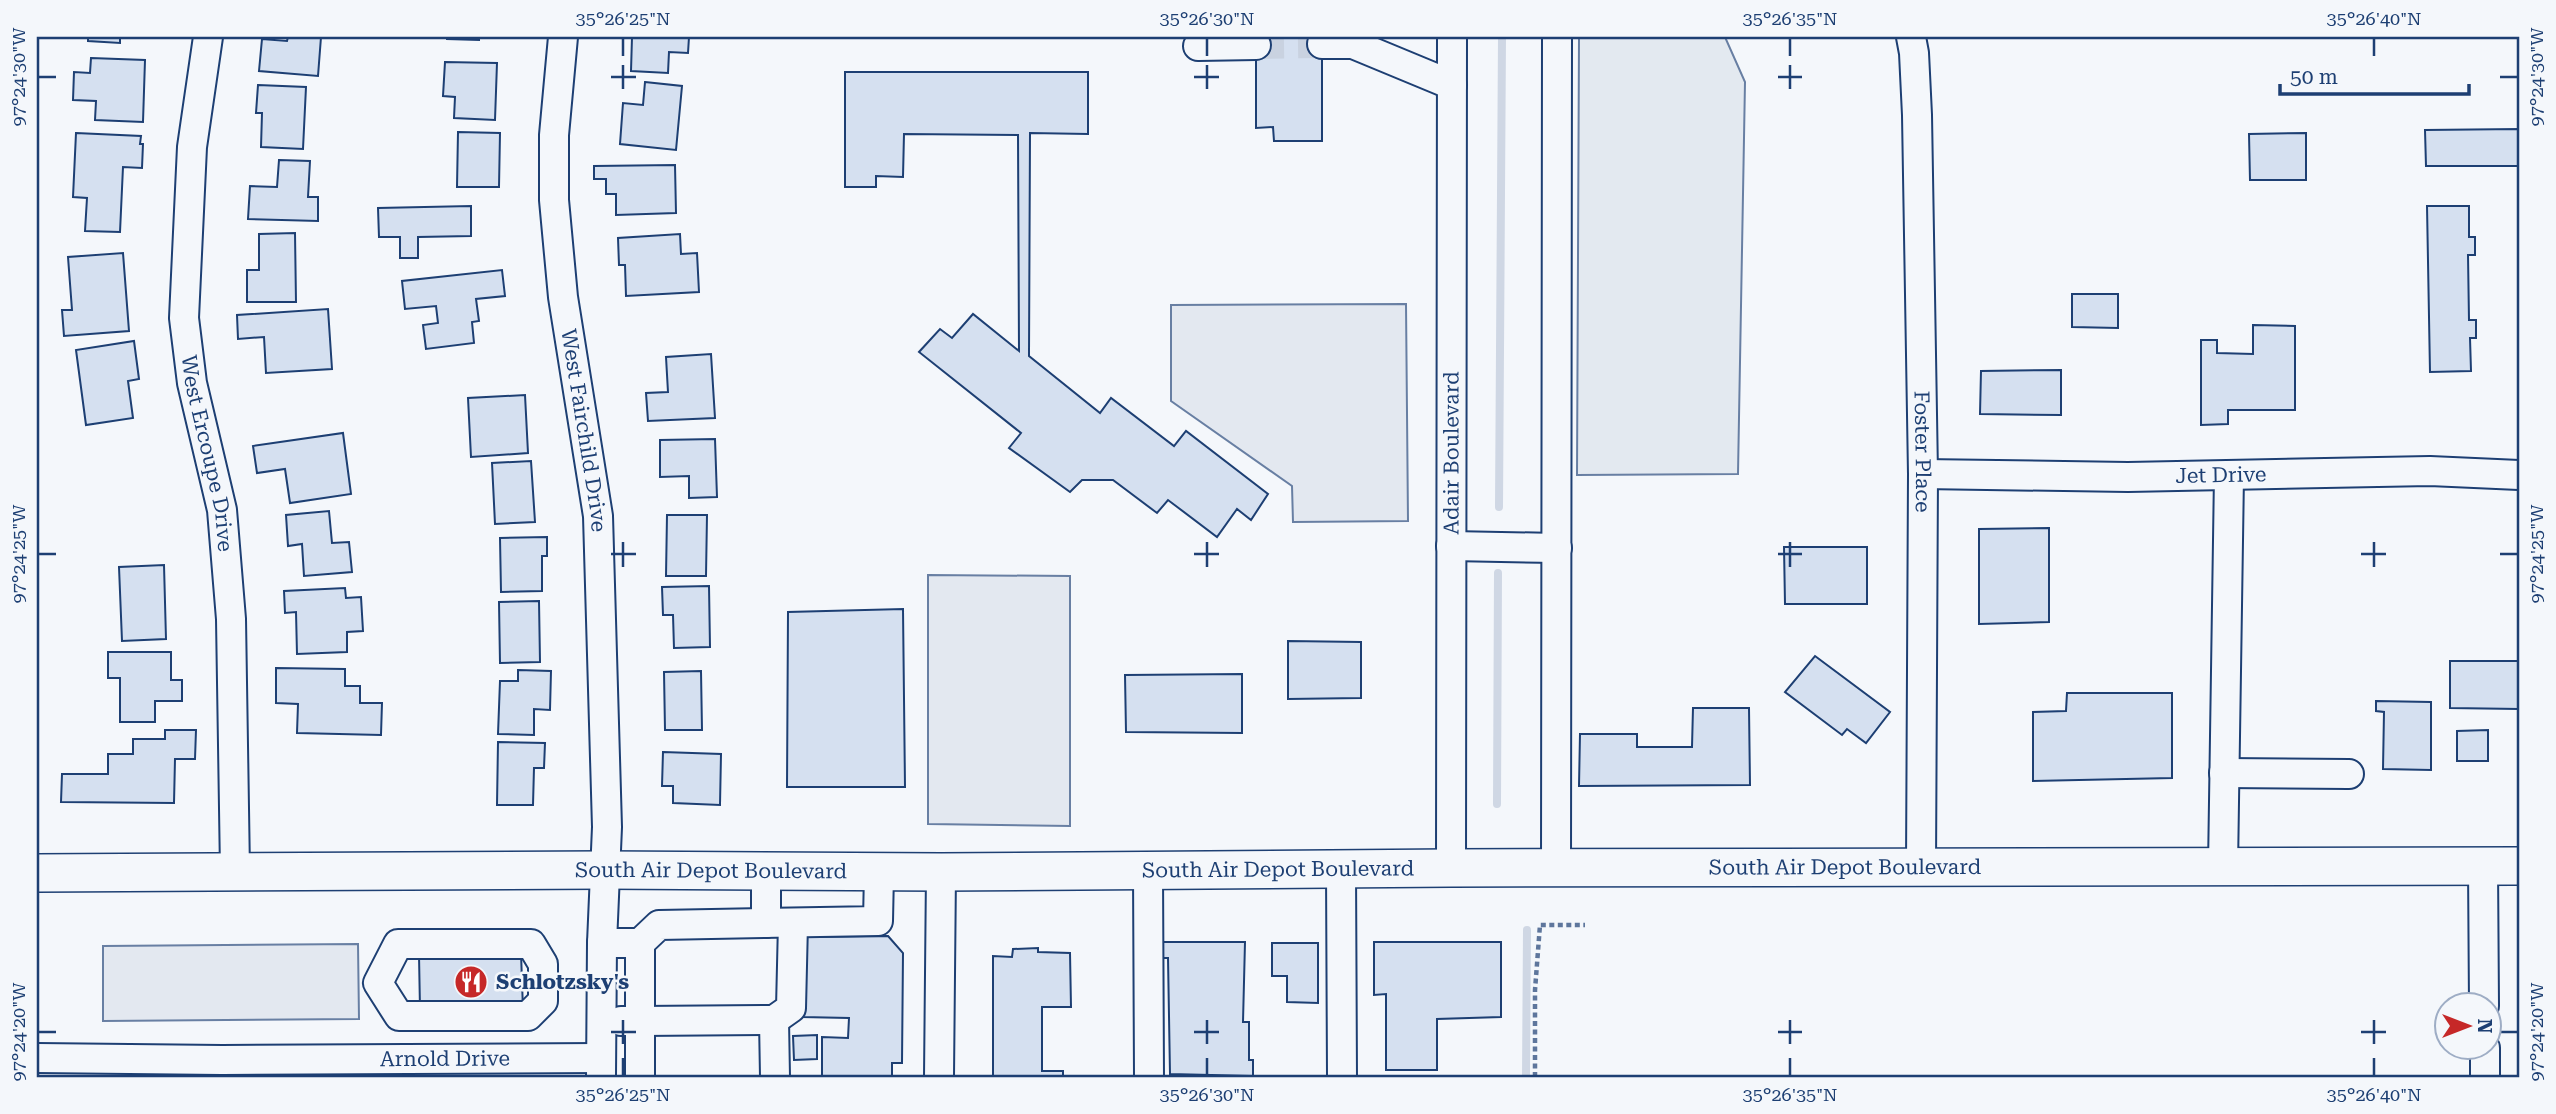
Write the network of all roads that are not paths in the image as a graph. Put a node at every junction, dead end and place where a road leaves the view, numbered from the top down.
1 (208, 37) edge
2 (563, 37) edge
3 (1452, 37) edge
4 (1557, 37) edge
5 (1911, 37) edge
6 (1322, 44) dead end
7 (1256, 45) tunnel mouth
8 (1198, 46) dead end
9 (1452, 85) junction
10 (1923, 474) junction
11 (2229, 475) junction
12 (2519, 475) edge
13 (1451, 546) junction
14 (1557, 548) junction
15 (2224, 773) junction
16 (2348, 774) dead end
17 (2483, 866) junction
18 (2519, 866) edge
19 (2222, 867) junction
20 (1451, 868) junction
21 (1556, 868) junction
22 (1921, 868) junction
23 (1341, 869) junction
24 (604, 870) junction
25 (766, 871) junction
26 (1148, 871) junction
27 (235, 872) junction
28 (879, 872) junction
29 (941, 872) junction
30 (37, 873) edge
31 (779, 923) junction
32 (602, 943) junction
33 (640, 943) junction
34 (378, 983) joint
35 (2484, 992) edge
36 (774, 1020) junction
37 (601, 1021) junction
38 (640, 1021) junction
39 (37, 1058) edge
40 (601, 1068) edge
41 (222, 1069) edge
42 (640, 1077) edge
43 (775, 1077) edge
44 (939, 1077) edge
45 (1149, 1077) edge
46 (1342, 1077) edge

1 - 27 street, West Ercoupe Drive
2 - 24 street, West Fairchild Drive
3 - 9 street, Adair Boulevard
4 - 14 street
5 - 10 street, Foster Place
6 - 9 street
7 - 8 street
9 - 13 street, Adair Boulevard
10 - 11 street, Jet Drive
10 - 22 street, Foster Place
11 - 12 street, Jet Drive
11 - 15 street
13 - 14 street
13 - 20 street, Adair Boulevard
14 - 21 street
15 - 16 street
15 - 19 street
17 - 18 main road, South Air Depot Boulevard
17 - 19 main road, South Air Depot Boulevard
17 - 35 street
19 - 22 main road, South Air Depot Boulevard
20 - 21 main road, South Air Depot Boulevard
20 - 23 main road, South Air Depot Boulevard
21 - 22 main road, South Air Depot Boulevard
23 - 26 main road, South Air Depot Boulevard
23 - 46 street
24 - 25 main road, South Air Depot Boulevard
24 - 27 main road, South Air Depot Boulevard
24 - 32 street, West Fairchild Drive
25 - 28 main road, South Air Depot Boulevard
25 - 31 street
26 - 29 main road, South Air Depot Boulevard
26 - 45 street
27 - 30 main road, South Air Depot Boulevard
28 - 29 main road, South Air Depot Boulevard
28 - 31 street
29 - 44 street
31 - 33 street
31 - 36 street
32 - 33 street
32 - 37 street, West Fairchild Drive
33 - 38 street
34 - 34 street
36 - 38 street
36 - 43 street
37 - 38 street
37 - 40 street, West Fairchild Drive
38 - 42 street
39 - 41 street, Arnold Drive
40 - 41 street, Arnold Drive

